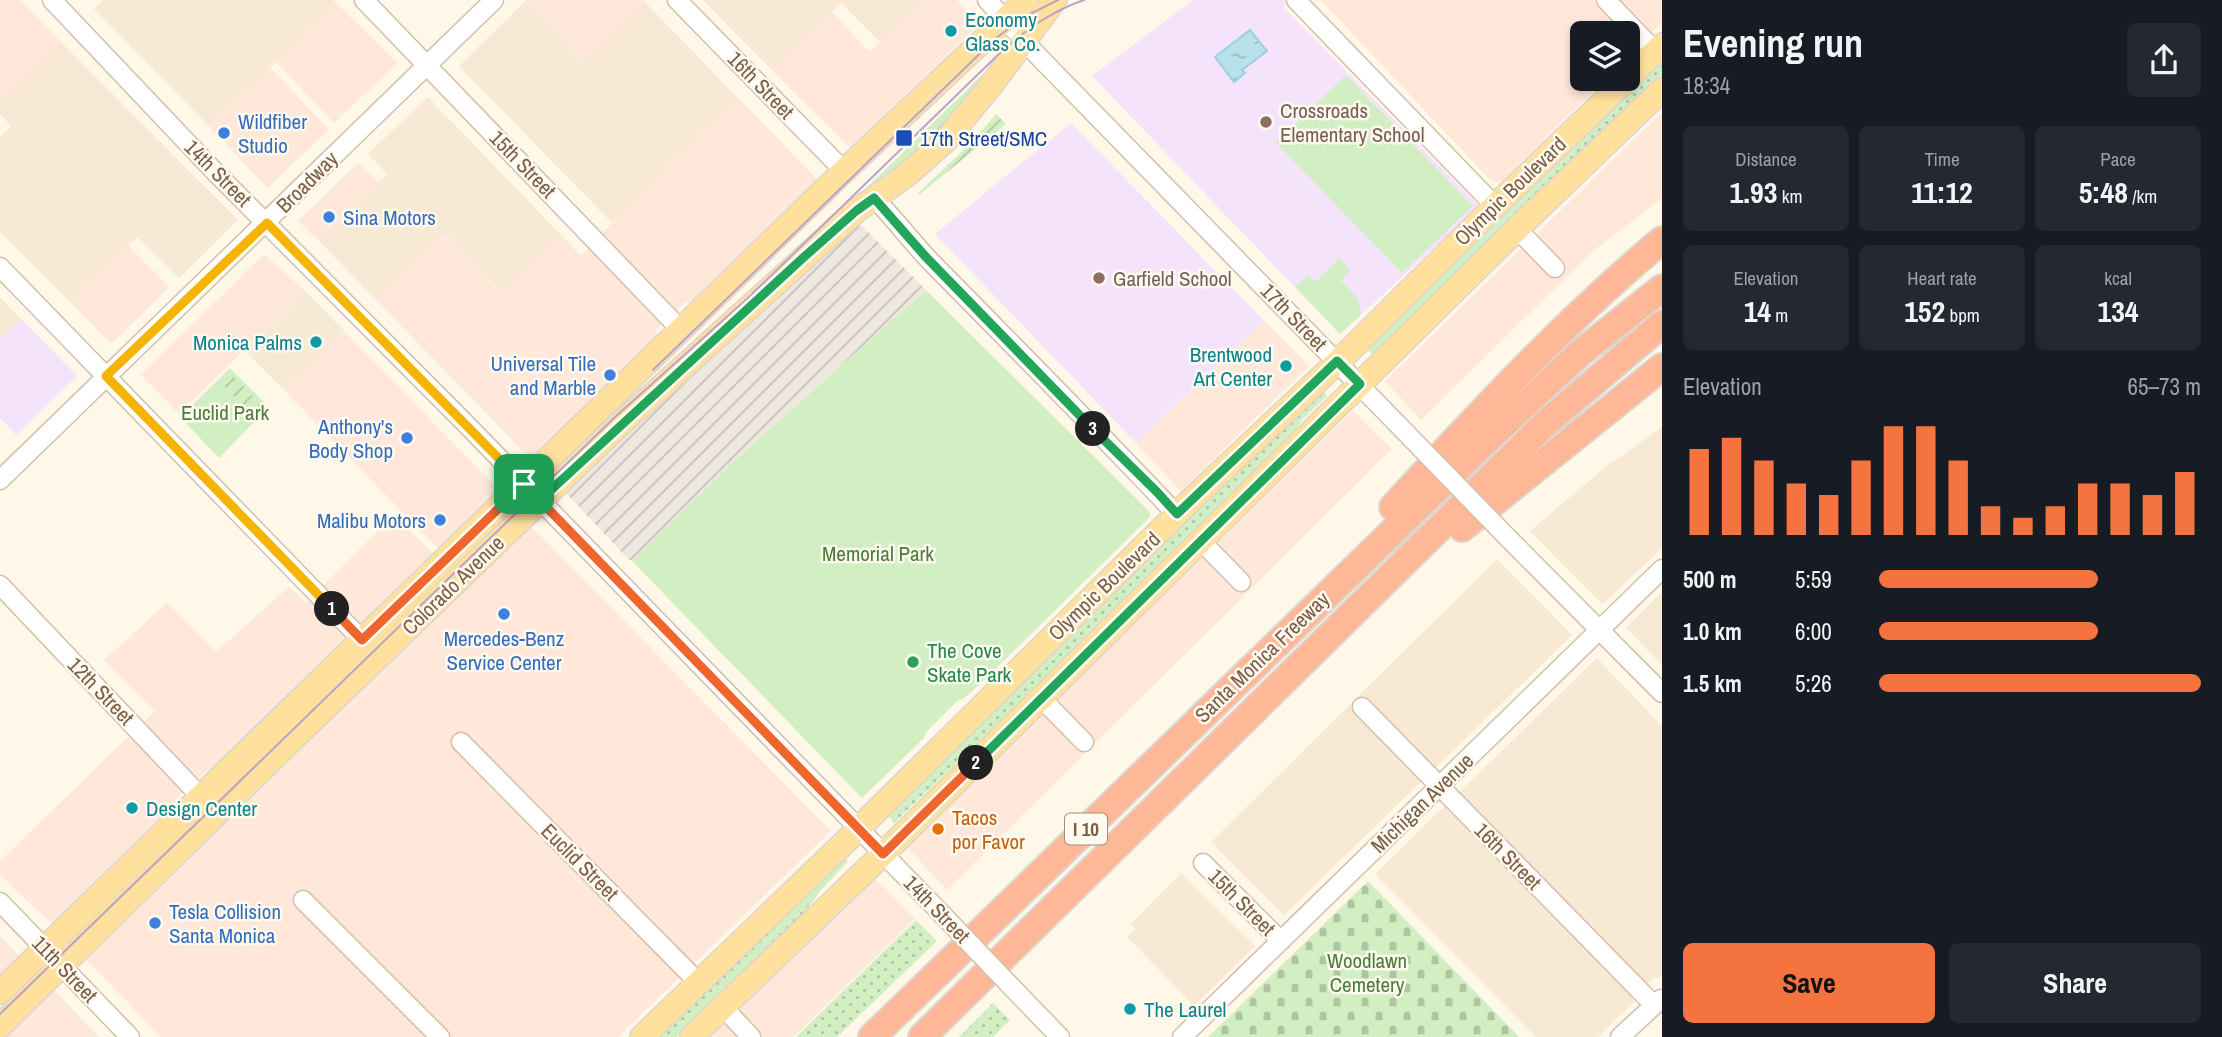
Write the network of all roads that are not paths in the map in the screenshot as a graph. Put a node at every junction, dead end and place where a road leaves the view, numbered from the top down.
1 (52, 0) edge
2 (364, 0) edge
3 (494, 0) edge
4 (677, 0) edge
5 (987, 0) edge
6 (1026, 0) edge
7 (1055, 0) edge
8 (1296, 0) edge
9 (1606, 0) edge
10 (1005, 18) junction
11 (1025, 41) junction
12 (1659, 48) edge
13 (427, 65) junction
14 (1640, 66) edge
15 (1662, 90) edge
16 (1614, 91) edge
17 (844, 171) junction
18 (874, 198) junction
19 (1495, 206) junction
20 (267, 223) junction
21 (1517, 229) junction
22 (1662, 240) edge
23 (0, 267) edge
24 (1555, 268) dead end
25 (1662, 288) edge
26 (1662, 324) edge
27 (681, 330) junction
28 (1337, 361) junction
29 (1662, 367) edge
30 (106, 376) junction
31 (1360, 384) junction
32 (0, 480) edge
33 (532, 492) junction
34 (1177, 514) junction
35 (1200, 540) junction
36 (1662, 569) edge
37 (1241, 582) dead end
38 (0, 585) edge
39 (1299, 620) junction
40 (1601, 629) junction
41 (362, 640) junction
42 (1296, 670) junction
43 (1662, 693) edge
44 (1041, 698) junction
45 (1362, 707) dead end
46 (461, 742) dead end
47 (1084, 742) dead end
48 (1439, 787) junction
49 (201, 797) junction
50 (859, 828) junction
51 (883, 854) junction
52 (1203, 863) dead end
53 (303, 900) dead end
54 (0, 902) edge
55 (1281, 941) junction
56 (45, 948) junction
57 (62, 966) junction
58 (698, 982) junction
59 (0, 992) edge
60 (1658, 1001) edge
61 (723, 1007) junction
62 (0, 1026) edge
63 (130, 1037) edge
64 (440, 1037) edge
65 (642, 1037) edge
66 (692, 1037) edge
67 (751, 1037) edge
68 (872, 1037) edge
69 (922, 1037) edge
70 (1060, 1037) edge
71 (1182, 1037) edge
72 (1620, 1037) edge

1 - 20 street, 14th Street
2 - 13 street, 15th Street
3 - 13 street, Broadway
4 - 17 street, 16th Street
5 - 10 street, 17th Street
6 - 10 main road, Colorado Avenue
7 - 11 main road, Colorado Avenue
8 - 19 street
9 - 12 street
10 - 11 street, 17th Street
10 - 17 main road, Colorado Avenue
11 - 18 main road, Colorado Avenue
11 - 28 street, 17th Street
12 - 14 main road, Olympic Boulevard
13 - 20 street, Broadway
13 - 27 street, 15th Street
15 - 21 main road, Olympic Boulevard
16 - 19 main road, Olympic Boulevard
17 - 27 main road, Colorado Avenue
18 - 33 main road, Colorado Avenue
18 - 34 street
19 - 28 main road, Olympic Boulevard
20 - 30 street, Broadway
20 - 33 street, 14th Street
21 - 24 street
21 - 31 main road, Olympic Boulevard
22 - 39 highway
23 - 30 street
25 - 39 highway, Santa Monica Freeway / I 10
26 - 42 highway, Santa Monica Freeway / I 10
27 - 33 main road, Colorado Avenue
28 - 31 street, 17th Street
28 - 34 main road, Olympic Boulevard
29 - 42 highway
30 - 32 street, Broadway
30 - 41 street
31 - 35 main road, Olympic Boulevard
31 - 40 street, 17th Street, bridge
33 - 41 main road, Colorado Avenue
33 - 50 street, 14th Street
33 - 57 main road, Colorado Avenue
34 - 50 main road, Olympic Boulevard
35 - 37 street
35 - 44 main road, Olympic Boulevard
36 - 40 street, Michigan Avenue
38 - 49 street, 12th Street
39 - 68 highway, Santa Monica Freeway / I 10
40 - 43 street, 17th Street
40 - 48 street, Michigan Avenue
41 - 49 main road, Colorado Avenue
42 - 69 highway, Santa Monica Freeway / I 10
44 - 47 street
44 - 51 main road, Olympic Boulevard
45 - 48 street, 16th Street
46 - 58 street, Euclid Street
48 - 55 street, Michigan Avenue
48 - 60 street, 16th Street
49 - 56 main road, Colorado Avenue
50 - 51 street, 14th Street
50 - 58 main road, Olympic Boulevard
51 - 61 main road, Olympic Boulevard
51 - 70 street, 14th Street, bridge
52 - 55 street, 15th Street
53 - 64 street
54 - 56 street, 11th Street
55 - 71 street, Michigan Avenue
56 - 57 street, 11th Street
56 - 59 main road, Colorado Avenue
57 - 62 main road, Colorado Avenue
57 - 63 street, 11th Street
58 - 65 main road, Olympic Boulevard
60 - 72 street
61 - 66 main road, Olympic Boulevard
61 - 67 street

